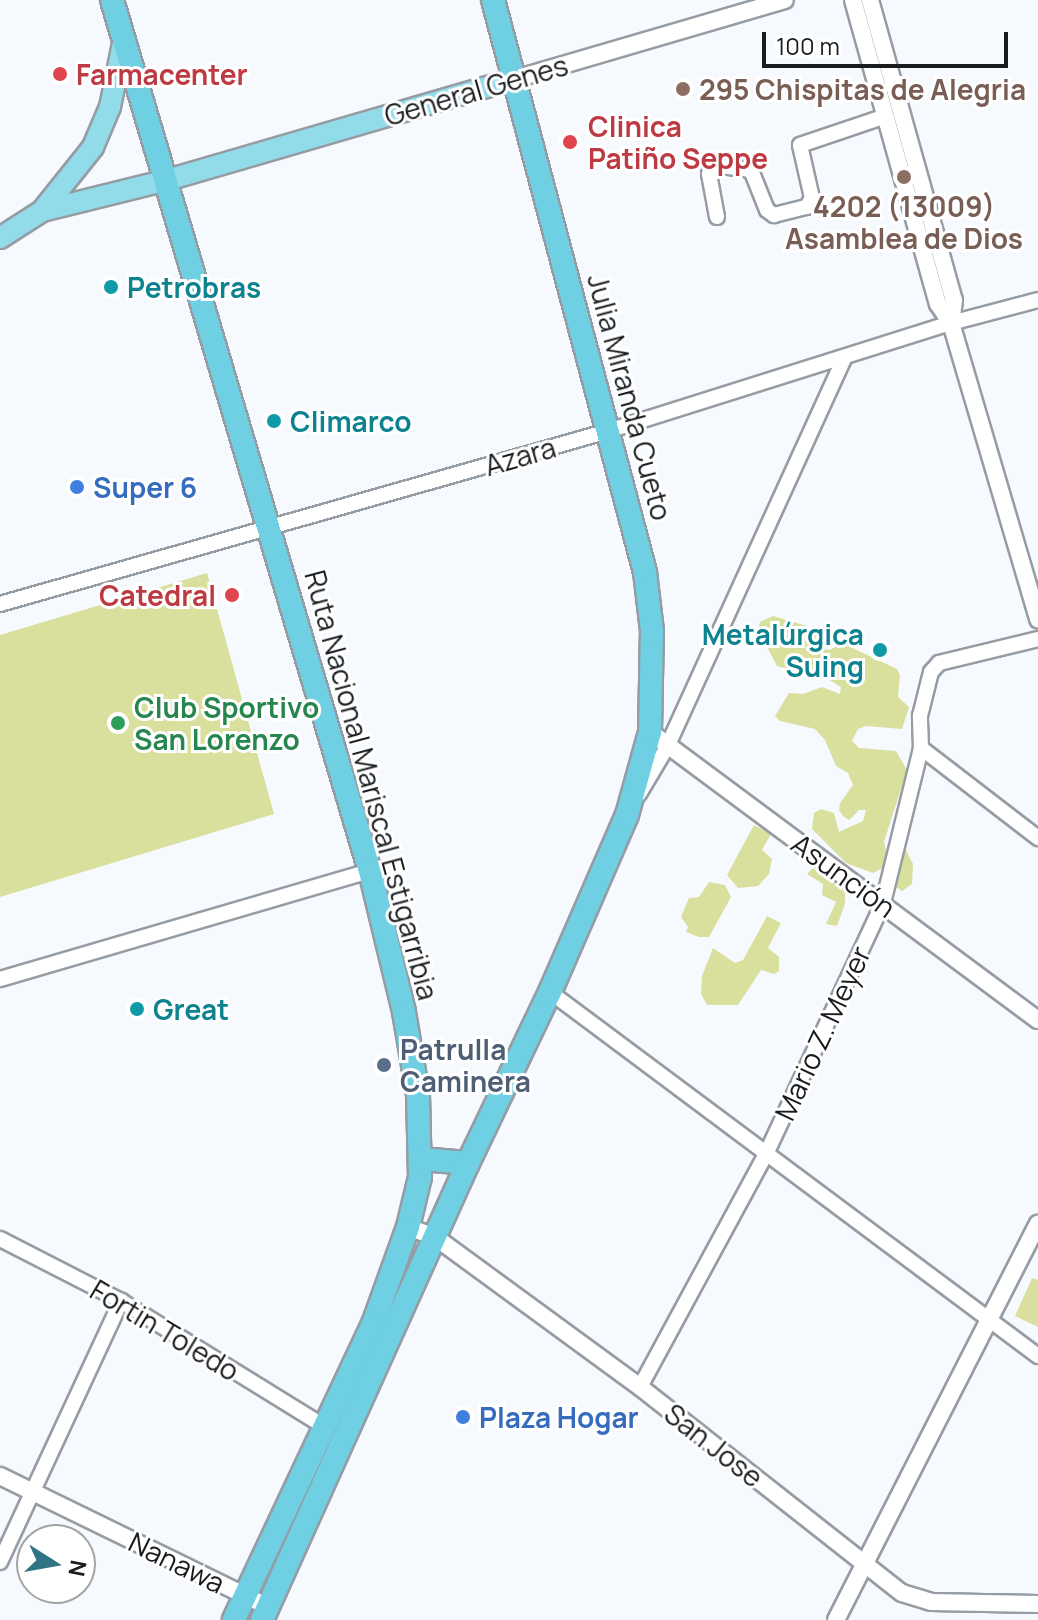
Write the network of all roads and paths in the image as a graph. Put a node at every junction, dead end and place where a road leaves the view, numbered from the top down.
1 (112, 0) edge
2 (493, 0) edge
3 (785, 0) edge
4 (853, 0) edge
5 (870, 0) edge
6 (124, 38) junction
7 (515, 79) junction
8 (886, 116) junction
9 (167, 180) junction
10 (42, 211) junction
11 (717, 217) dead end
12 (0, 238) edge
13 (1038, 300) edge
14 (951, 323) junction
15 (844, 358) junction
16 (608, 431) junction
17 (270, 528) junction
18 (0, 604) edge
19 (1038, 619) edge
20 (1038, 639) edge
21 (650, 732) junction
22 (667, 747) junction
23 (921, 748) junction
24 (627, 815) junction
25 (1038, 838) edge
26 (370, 871) junction
27 (883, 903) junction
28 (1, 976) edge
29 (550, 992) junction
30 (1038, 1020) edge
31 (767, 1152) junction
32 (421, 1159) junction
33 (468, 1163) junction
34 (1038, 1223) edge
35 (408, 1227) junction
36 (435, 1237) junction
37 (0, 1239) edge
38 (121, 1301) junction
39 (986, 1321) junction
40 (1038, 1356) edge
41 (640, 1387) junction
42 (325, 1427) junction
43 (0, 1476) edge
44 (33, 1493) junction
45 (0, 1562) edge
46 (864, 1564) junction
47 (246, 1596) junction
48 (1038, 1604) edge
49 (265, 1614) edge
50 (234, 1620) edge
51 (836, 1620) edge

1 - 6 highway, Ruta Nacional Mariscal Estigarribia
2 - 7 highway, Julia Miranda Cueto
3 - 7 street, General Genes
4 - 8 street
5 - 14 street
6 - 9 highway, Ruta Nacional Mariscal Estigarribia
6 - 10 main road
7 - 9 main road, General Genes
7 - 16 highway, Julia Miranda Cueto
8 - 11 street
8 - 14 street
9 - 10 main road, General Genes
9 - 17 highway, Ruta Nacional Mariscal Estigarribia
10 - 12 main road
13 - 14 street, Azara
14 - 15 street, Azara
14 - 19 street
15 - 16 street, Azara
15 - 22 street, Julia Miranda Cueto
16 - 17 street, Azara
16 - 21 highway, Julia Miranda Cueto
17 - 18 street, Azara
17 - 26 highway, Ruta Nacional Mariscal Estigarribia
20 - 23 street, Mario Z. Meyer
21 - 22 street, Asunción
21 - 24 highway, Julia Miranda Cueto
22 - 24 street, Julia Miranda Cueto
22 - 27 street, Asunción
23 - 25 street
23 - 27 street, Mario Z. Meyer
24 - 29 highway, Julia Miranda Cueto
26 - 28 street
26 - 32 highway, Ruta Nacional Mariscal Estigarribia
27 - 30 street, Asunción
27 - 31 street, Mario Z. Meyer
29 - 31 street
29 - 33 highway, Julia Miranda Cueto
31 - 39 street
31 - 41 street, Mario Z. Meyer
32 - 33 highway
32 - 35 highway, Ruta Nacional Mariscal Estigarribia
33 - 36 highway, Julia Miranda Cueto
34 - 39 street
35 - 36 street, San Jose
35 - 42 highway, Ruta Nacional Mariscal Estigarribia
36 - 41 street, San Jose
36 - 49 highway
37 - 38 street, Fortin Toledo
38 - 42 street, Fortin Toledo
38 - 44 street
39 - 40 street
39 - 46 street
41 - 46 street, San Jose
42 - 47 highway, Ruta Nacional Mariscal Estigarribia
43 - 44 street, Nanawa
44 - 45 street
44 - 47 street, Nanawa
46 - 48 street, San Jose
46 - 51 street
47 - 49 street, Nanawa
47 - 50 highway, Ruta Nacional Mariscal Estigarribia

